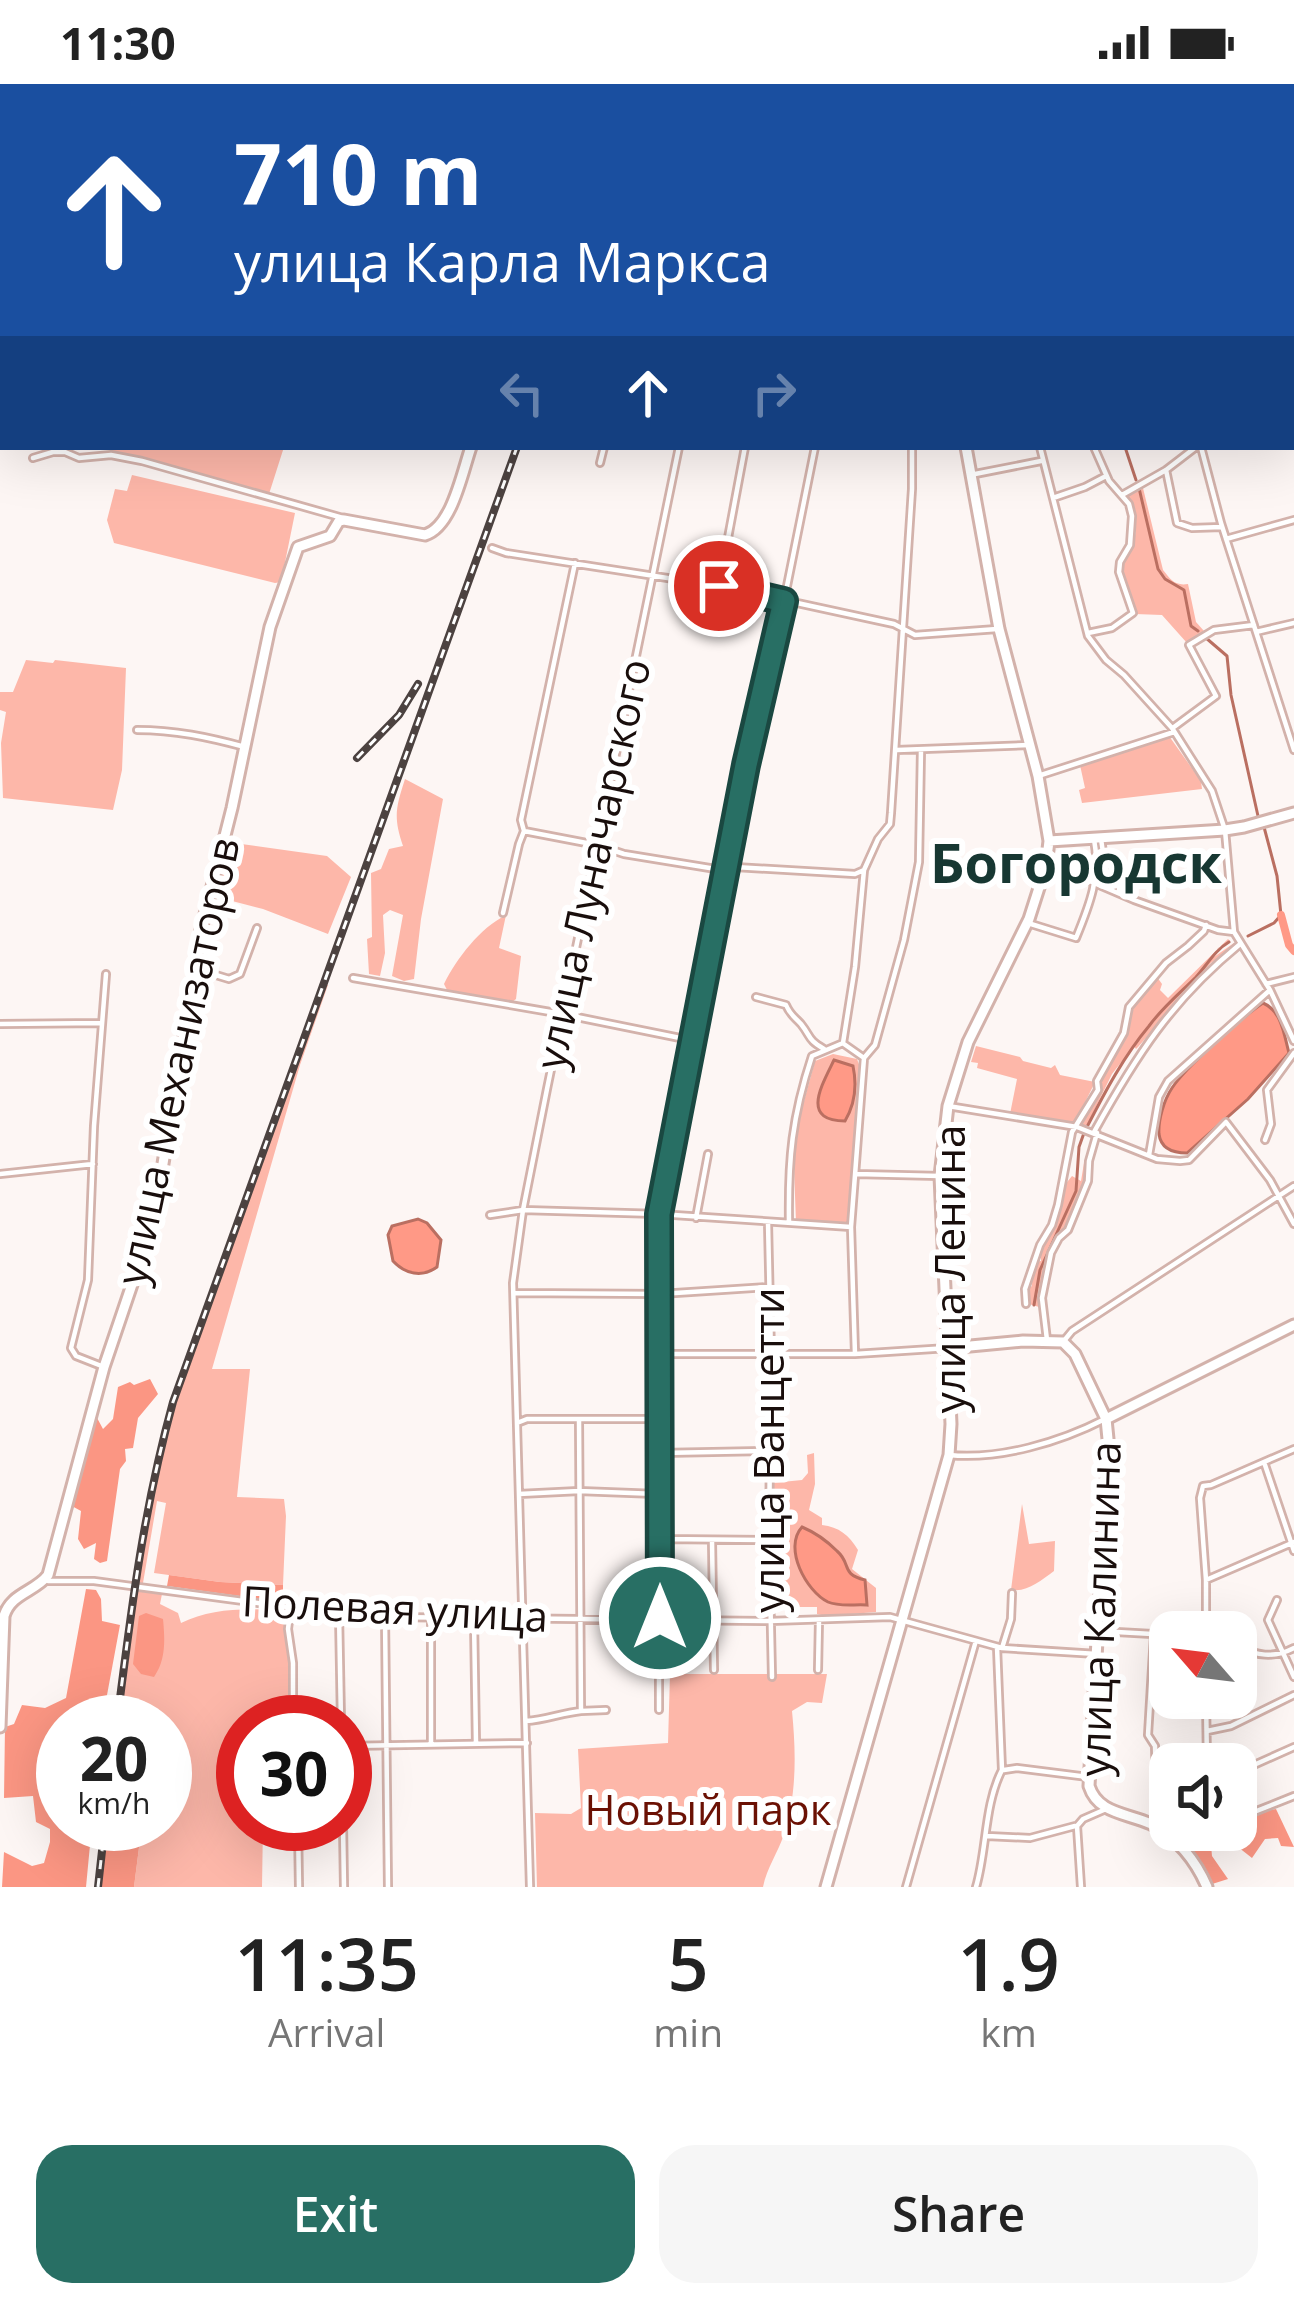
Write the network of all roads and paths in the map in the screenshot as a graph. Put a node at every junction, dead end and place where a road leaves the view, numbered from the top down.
1 (470, 450) edge
2 (603, 450) edge
3 (679, 450) edge
4 (744, 450) edge
5 (814, 450) edge
6 (912, 450) edge
7 (966, 450) edge
8 (1041, 450) edge
9 (1095, 450) edge
10 (1194, 450) edge
11 (1199, 450) edge
12 (33, 458) dead end
13 (1044, 460) junction
14 (600, 463) dead end
15 (1166, 470) junction
16 (970, 475) junction
17 (1106, 476) junction
18 (1123, 495) junction
19 (1053, 498) junction
20 (348, 519) junction
21 (1294, 520) edge
22 (1222, 526) junction
23 (1226, 539) junction
24 (492, 548) dead end
25 (575, 562) junction
26 (652, 576) junction
27 (719, 586) junction
28 (784, 601) junction
29 (1294, 623) edge
30 (904, 629) junction
31 (999, 629) junction
32 (1255, 629) junction
33 (1087, 633) junction
34 (137, 730) dead end
35 (1173, 730) junction
36 (1029, 745) junction
37 (244, 747) junction
38 (897, 750) junction
39 (921, 750) junction
40 (1294, 750) edge
41 (1038, 776) junction
42 (1294, 813) edge
43 (1225, 830) junction
44 (524, 831) junction
45 (1097, 839) junction
46 (1049, 841) junction
47 (597, 845) junction
48 (728, 868) junction
49 (864, 870) junction
50 (1084, 879) dead end
51 (1099, 883) junction
52 (1110, 888) junction
53 (1119, 893) junction
54 (503, 914) dead end
55 (1028, 923) junction
56 (1207, 925) junction
57 (257, 928) dead end
58 (1234, 932) junction
59 (1240, 945) junction
60 (194, 968) junction
61 (106, 974) dead end
62 (1294, 977) edge
63 (353, 978) dead end
64 (1268, 987) junction
65 (756, 997) dead end
66 (562, 1014) junction
67 (102, 1023) junction
68 (0, 1024) edge
69 (692, 1041) junction
70 (1294, 1041) edge
71 (843, 1043) junction
72 (824, 1049) junction
73 (1294, 1052) edge
74 (864, 1058) junction
75 (948, 1106) junction
76 (1077, 1127) junction
77 (1095, 1132) junction
78 (1265, 1139) dead end
79 (708, 1154) dead end
80 (1149, 1154) junction
81 (93, 1165) junction
82 (0, 1174) edge
83 (855, 1174) junction
84 (940, 1176) junction
85 (1294, 1186) edge
86 (1278, 1197) junction
87 (523, 1210) junction
88 (659, 1214) junction
89 (490, 1215) dead end
90 (696, 1218) junction
91 (767, 1222) junction
92 (789, 1224) junction
93 (1294, 1224) edge
94 (851, 1227) junction
95 (769, 1287) junction
96 (514, 1293) junction
97 (660, 1294) junction
98 (1025, 1304) dead end
99 (1294, 1325) edge
100 (1047, 1340) junction
101 (1064, 1342) junction
102 (949, 1348) junction
103 (660, 1354) junction
104 (855, 1354) junction
105 (771, 1355) junction
106 (100, 1366) junction
107 (1106, 1418) junction
108 (578, 1419) junction
109 (659, 1419) junction
110 (517, 1423) junction
111 (1294, 1449) edge
112 (771, 1451) junction
113 (661, 1453) junction
114 (949, 1454) junction
115 (1265, 1463) junction
116 (579, 1491) junction
117 (519, 1494) junction
118 (660, 1494) junction
119 (661, 1539) junction
120 (769, 1540) junction
121 (712, 1541) junction
122 (1293, 1545) edge
123 (1206, 1580) junction
124 (44, 1581) junction
125 (1012, 1593) dead end
126 (1277, 1600) dead end
127 (302, 1610) junction
128 (1206, 1611) edge
129 (339, 1613) junction
130 (385, 1617) junction
131 (431, 1618) junction
132 (581, 1618) junction
133 (660, 1618) junction
134 (522, 1619) junction
135 (901, 1619) junction
136 (474, 1620) junction
137 (819, 1620) junction
138 (715, 1621) junction
139 (770, 1621) junction
140 (1099, 1631) junction
141 (1149, 1635) edge
142 (976, 1642) junction
143 (999, 1648) junction
144 (1294, 1648) edge
145 (1097, 1654) junction
146 (1257, 1654) edge
147 (1283, 1654) junction
148 (714, 1670) dead end
149 (818, 1670) dead end
150 (772, 1677) dead end
151 (1294, 1677) edge
152 (292, 1695) edge
153 (341, 1695) edge
154 (1294, 1695) edge
155 (605, 1710) dead end
156 (659, 1710) dead end
157 (581, 1711) junction
158 (1207, 1719) edge
159 (526, 1721) junction
160 (0, 1727) edge
161 (1207, 1731) junction
162 (476, 1743) junction
163 (527, 1743) junction
164 (1207, 1743) edge
165 (431, 1744) junction
166 (372, 1747) edge
167 (387, 1747) junction
168 (1294, 1747) edge
169 (1257, 1764) edge
170 (1002, 1770) junction
171 (1088, 1777) junction
172 (1294, 1796) edge
173 (1107, 1808) junction
174 (1257, 1811) edge
175 (1149, 1819) edge
176 (1077, 1826) junction
177 (987, 1836) junction
178 (298, 1851) edge
179 (343, 1851) edge
180 (1184, 1851) edge
181 (299, 1887) edge
182 (344, 1887) edge
183 (388, 1887) edge
184 (530, 1887) edge
185 (826, 1887) edge
186 (906, 1887) edge
187 (976, 1887) edge
188 (1081, 1887) edge
189 (1208, 1887) edge

1 - 20 street
2 - 14 street
3 - 26 street, улица Луначарского
4 - 27 street
5 - 28 street
6 - 30 street
7 - 16 street, улица Ленина
8 - 13 street
9 - 17 street
10 - 15 street
11 - 22 street
12 - 20 street
13 - 16 street
13 - 19 street
15 - 18 street
15 - 22 street
16 - 31 street, улица Ленина
17 - 18 street
17 - 19 street
18 - 33 street
19 - 33 street
20 - 37 street, улица Механизаторов
21 - 23 street
22 - 23 street
23 - 32 street
24 - 25 street
25 - 26 street
25 - 44 street
26 - 27 street
26 - 47 street, улица Луначарского
27 - 28 street
28 - 30 street
28 - 48 street
29 - 32 street
30 - 31 street
30 - 38 street
31 - 36 street, улица Ленина
32 - 35 street
32 - 40 street
33 - 35 street
34 - 37 street
35 - 41 street
35 - 43 street
36 - 39 street
36 - 41 street, улица Ленина
37 - 60 street, улица Механизаторов
38 - 39 street
38 - 49 street
39 - 74 street
41 - 46 street, улица Ленина
42 - 43 street
43 - 45 street
43 - 58 street
44 - 47 street
44 - 54 street
45 - 46 street
45 - 51 street
46 - 55 street, улица Ленина
47 - 48 street
47 - 66 street, улица Луначарского
48 - 49 street
48 - 69 street
49 - 71 street
50 - 51 street
51 - 52 street
51 - 55 street
52 - 53 street
52 - 53 street
53 - 56 street
55 - 75 street, улица Ленина
56 - 58 street
56 - 76 street
57 - 60 street
58 - 59 street
59 - 64 street
59 - 77 street
60 - 106 street, улица Механизаторов
61 - 67 street
62 - 64 street
63 - 66 street
64 - 70 street
64 - 80 street
65 - 72 street
66 - 69 street
66 - 87 street, улица Луначарского
67 - 68 street
67 - 81 street
69 - 88 street
71 - 72 street
71 - 74 street
72 - 92 street
73 - 78 street
74 - 83 street
75 - 76 street
75 - 84 street, улица Ленина
76 - 77 street
76 - 98 street
77 - 80 street
77 - 100 street
79 - 90 street
80 - 86 street
81 - 82 street
81 - 106 street
83 - 84 street
83 - 94 street
84 - 102 street, улица Ленина
85 - 86 street
86 - 93 street
86 - 101 street
87 - 88 street
87 - 89 street
87 - 96 street, улица Луначарского
88 - 90 street
88 - 97 street
90 - 91 street
91 - 92 street
91 - 95 street, улица Ванцетти
92 - 94 street
94 - 104 street
95 - 97 street
95 - 105 street, улица Ванцетти
96 - 97 street
96 - 110 street, улица Луначарского
97 - 103 street
99 - 107 street
100 - 101 street
100 - 102 street
101 - 107 street, улица Калинина
102 - 104 street
102 - 114 street, улица Ленина
103 - 105 street
103 - 109 street
104 - 105 street
105 - 112 street, улица Ванцетти
106 - 124 street, улица Механизаторов
107 - 114 street
107 - 140 street, улица Калинина
108 - 109 street
108 - 110 street
108 - 116 street
109 - 113 street
110 - 117 street, улица Луначарского
111 - 115 street
112 - 113 street
112 - 120 street, улица Ванцетти
113 - 118 street
114 - 135 street, улица Ленина
115 - 122 street
115 - 123 street
116 - 117 street
116 - 118 street
116 - 132 street
117 - 134 street, улица Луначарского
118 - 119 street
119 - 121 street
119 - 133 street
120 - 121 street
120 - 139 street, улица Ванцетти
121 - 138 street
122 - 123 street
123 - 128 street
124 - 127 street, Полевая улица
124 - 160 street
125 - 143 street
126 - 147 street
127 - 129 street, Полевая улица
127 - 152 street
129 - 130 street, Полевая улица
129 - 153 street
130 - 131 street, Полевая улица
130 - 167 street
131 - 136 street, Полевая улица
131 - 165 street
132 - 133 street, Полевая улица
132 - 134 street, Полевая улица
132 - 157 street
133 - 138 street, Полевая улица
133 - 156 street
134 - 136 street, Полевая улица
134 - 159 street, улица Луначарского
135 - 137 street, Полевая улица
135 - 142 street, Полевая улица
135 - 185 street, улица Ленина
136 - 162 street
137 - 139 street, Полевая улица
137 - 149 street
138 - 139 street, Полевая улица
138 - 148 street
139 - 150 street, улица Ванцетти
140 - 141 street
140 - 145 street, улица Калинина
142 - 143 street, Полевая улица
142 - 186 street
143 - 145 street, Полевая улица
143 - 170 street
144 - 147 street
145 - 171 street, улица Калинина
146 - 147 street
147 - 151 street
154 - 161 street
155 - 157 street
157 - 159 street
158 - 161 street
159 - 163 street, улица Луначарского
161 - 164 street
162 - 163 street
162 - 165 street
163 - 184 street, улица Луначарского
165 - 167 street
166 - 167 street
167 - 183 street
168 - 169 street
170 - 171 street
170 - 177 street
171 - 173 street, улица Калинина
172 - 174 street
173 - 175 street, улица Калинина
173 - 176 street, улица Калинина
176 - 177 street
176 - 188 street, улица Калинина
177 - 187 street
178 - 181 street
179 - 182 street
180 - 189 street, улица Калинина

